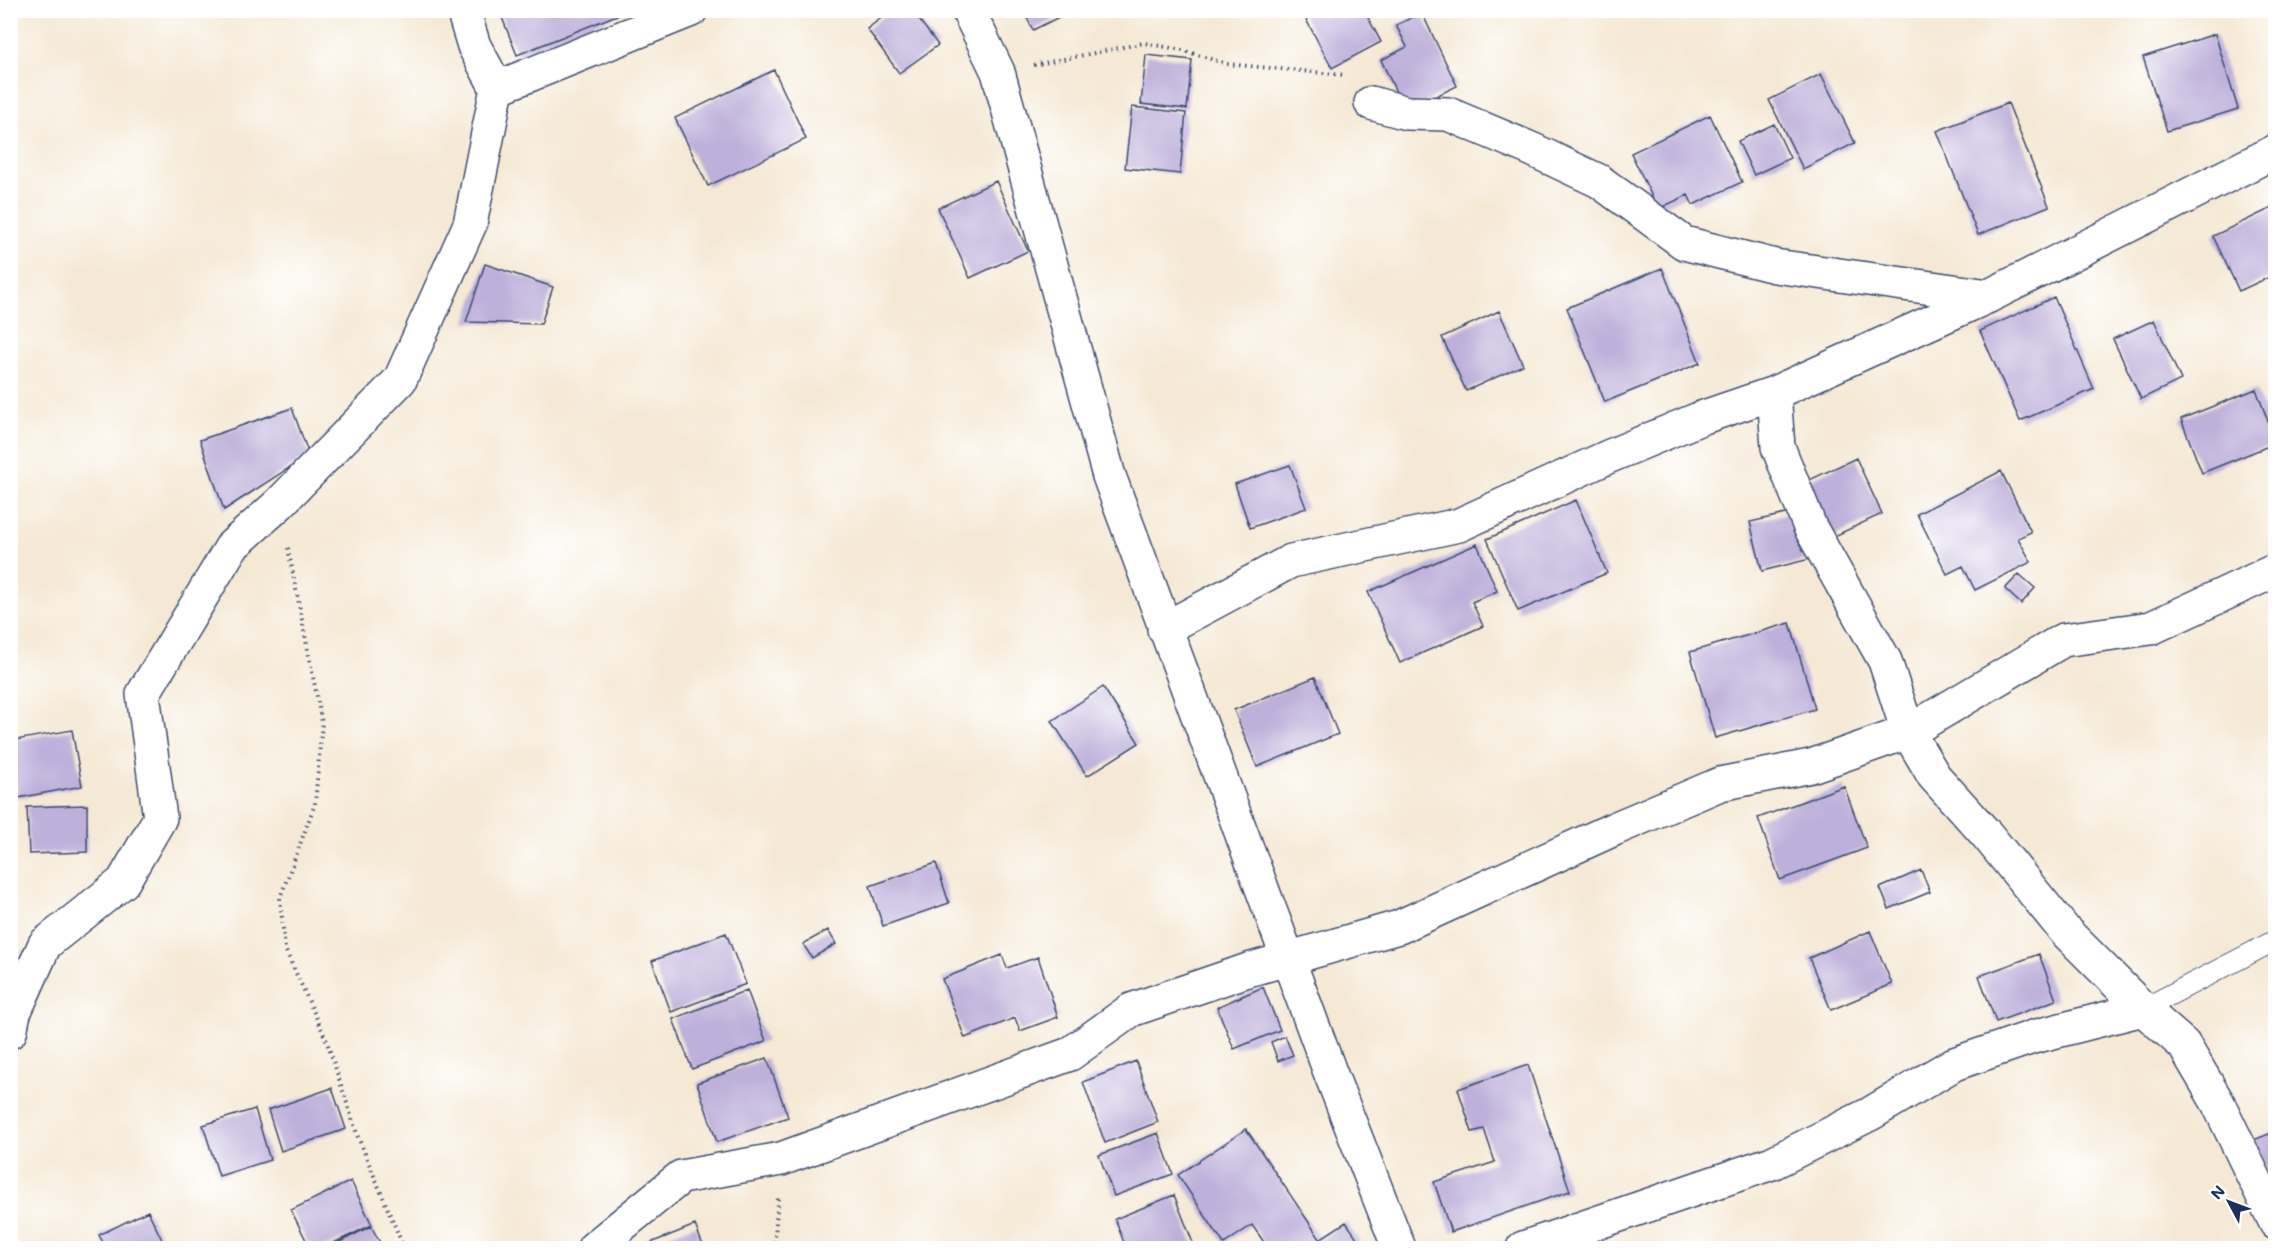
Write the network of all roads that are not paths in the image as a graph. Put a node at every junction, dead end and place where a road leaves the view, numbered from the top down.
1 (463, 10) edge
2 (692, 10) edge
3 (968, 10) edge
4 (497, 88) junction
5 (1371, 103) road end
6 (2276, 151) edge
7 (1989, 296) junction
8 (1774, 393) junction
9 (2271, 577) edge
10 (1164, 628) junction
11 (1908, 732) junction
12 (2276, 940) edge
13 (1290, 960) junction
14 (2143, 1009) junction
15 (10, 1032) edge
16 (2276, 1223) edge
17 (594, 1248) edge
18 (1399, 1248) edge
19 (1523, 1248) edge

1 - 4 street
2 - 4 street
3 - 10 street
4 - 15 street
5 - 7 street
6 - 7 street
7 - 8 street
8 - 10 street
8 - 11 street
9 - 11 street
10 - 13 street
11 - 13 street
11 - 14 street
12 - 14 lane
13 - 17 street
13 - 18 street
14 - 16 street
14 - 19 street

